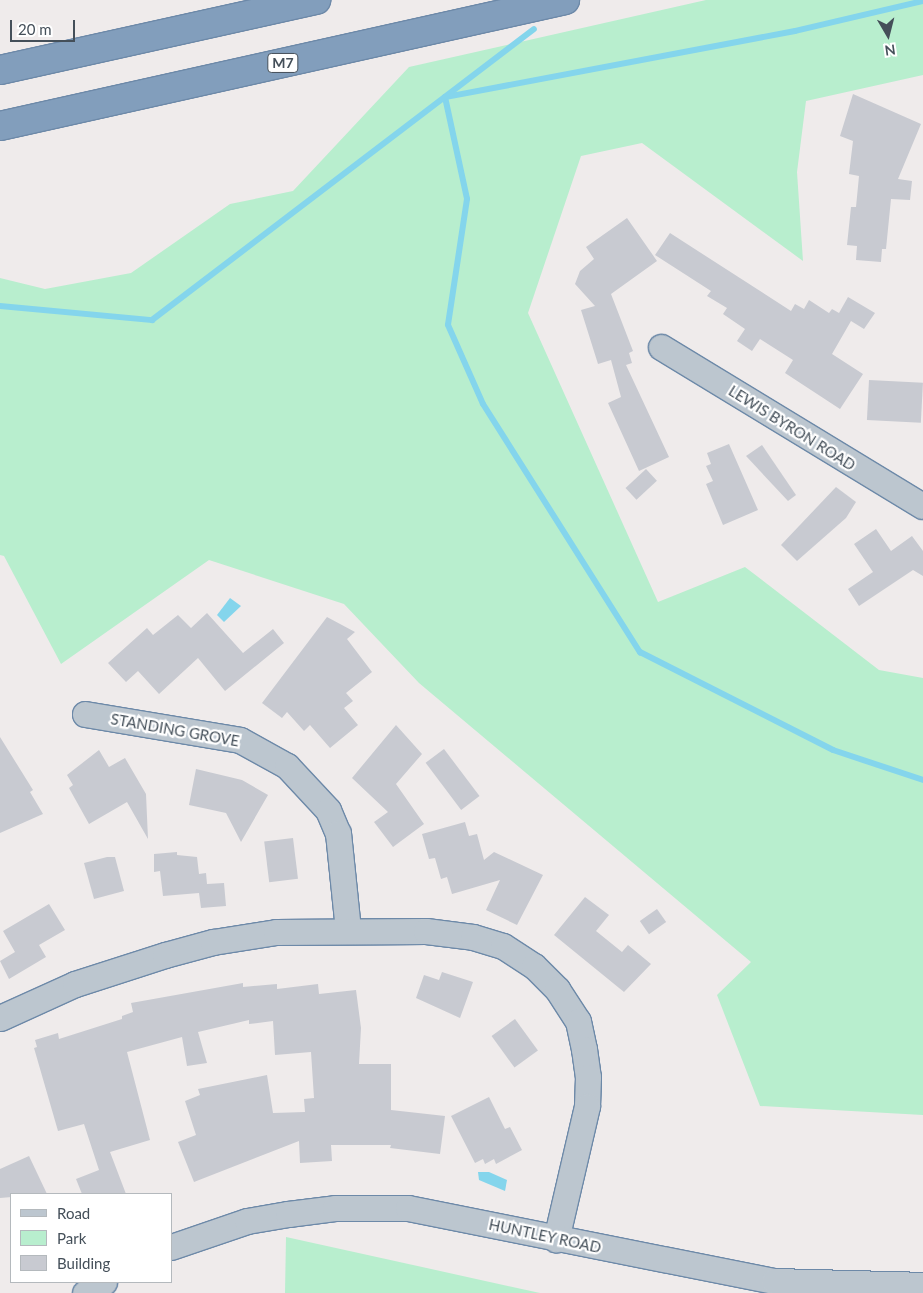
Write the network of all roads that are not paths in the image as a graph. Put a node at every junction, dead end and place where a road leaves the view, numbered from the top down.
1 (316, 0) edge
2 (565, 0) edge
3 (0, 70) edge
4 (0, 126) edge
5 (661, 347) dead end
6 (923, 506) edge
7 (85, 714) dead end
8 (348, 929) junction
9 (0, 1018) edge
10 (556, 1239) junction
11 (172, 1248) edge
12 (102, 1283) edge
13 (923, 1285) edge
14 (85, 1293) edge

1 - 3 highway
2 - 4 highway, M7
5 - 6 street, LEWIS BYRON ROAD
7 - 8 street, STANDING GROVE
8 - 9 street
8 - 10 street
10 - 11 street, HUNTLEY ROAD
10 - 13 street, HUNTLEY ROAD
12 - 14 street

